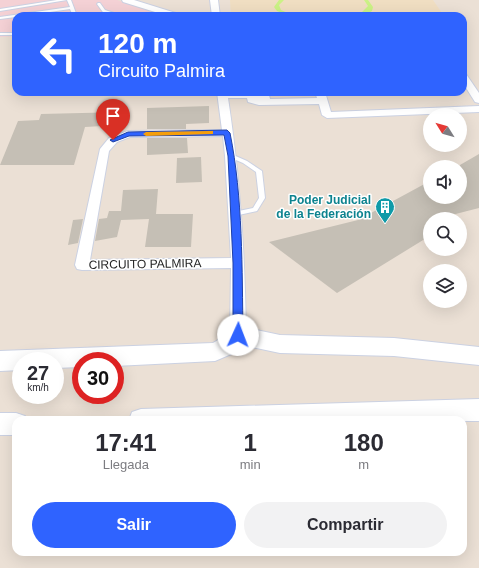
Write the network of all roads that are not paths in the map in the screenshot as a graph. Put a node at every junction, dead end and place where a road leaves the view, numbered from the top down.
1 (65, 0) edge
2 (69, 0) edge
3 (214, 0) edge
4 (129, 1) edge
5 (99, 4) dead end
6 (72, 8) junction
7 (0, 10) edge
8 (104, 11) joint
9 (43, 12) edge
10 (74, 12) edge
11 (107, 12) edge
12 (163, 12) edge
13 (216, 12) edge
14 (12, 16) edge
15 (0, 18) edge
16 (0, 34) edge
17 (12, 34) edge
18 (467, 82) edge
19 (305, 96) edge
20 (321, 96) edge
21 (223, 97) edge
22 (479, 100) edge
23 (479, 109) edge
24 (227, 133) junction
25 (231, 156) junction
26 (234, 214) junction
27 (238, 263) junction
28 (238, 335) junction
29 (479, 356) edge
30 (0, 361) edge
31 (479, 410) edge
32 (276, 416) edge
33 (0, 424) edge
34 (12, 424) edge

1 - 7 lane
2 - 6 lane
3 - 13 street
4 - 12 street
5 - 8 lane
6 - 9 lane
6 - 10 lane
8 - 11 lane
14 - 15 lane
16 - 17 lane
18 - 22 street
19 - 21 street
20 - 23 street
21 - 24 street
24 - 25 street
24 - 27 street, CIRCUITO PALMIRA
25 - 26 street
25 - 26 lane
26 - 27 street
27 - 28 street
28 - 29 street
28 - 30 street
31 - 32 street
33 - 34 street

